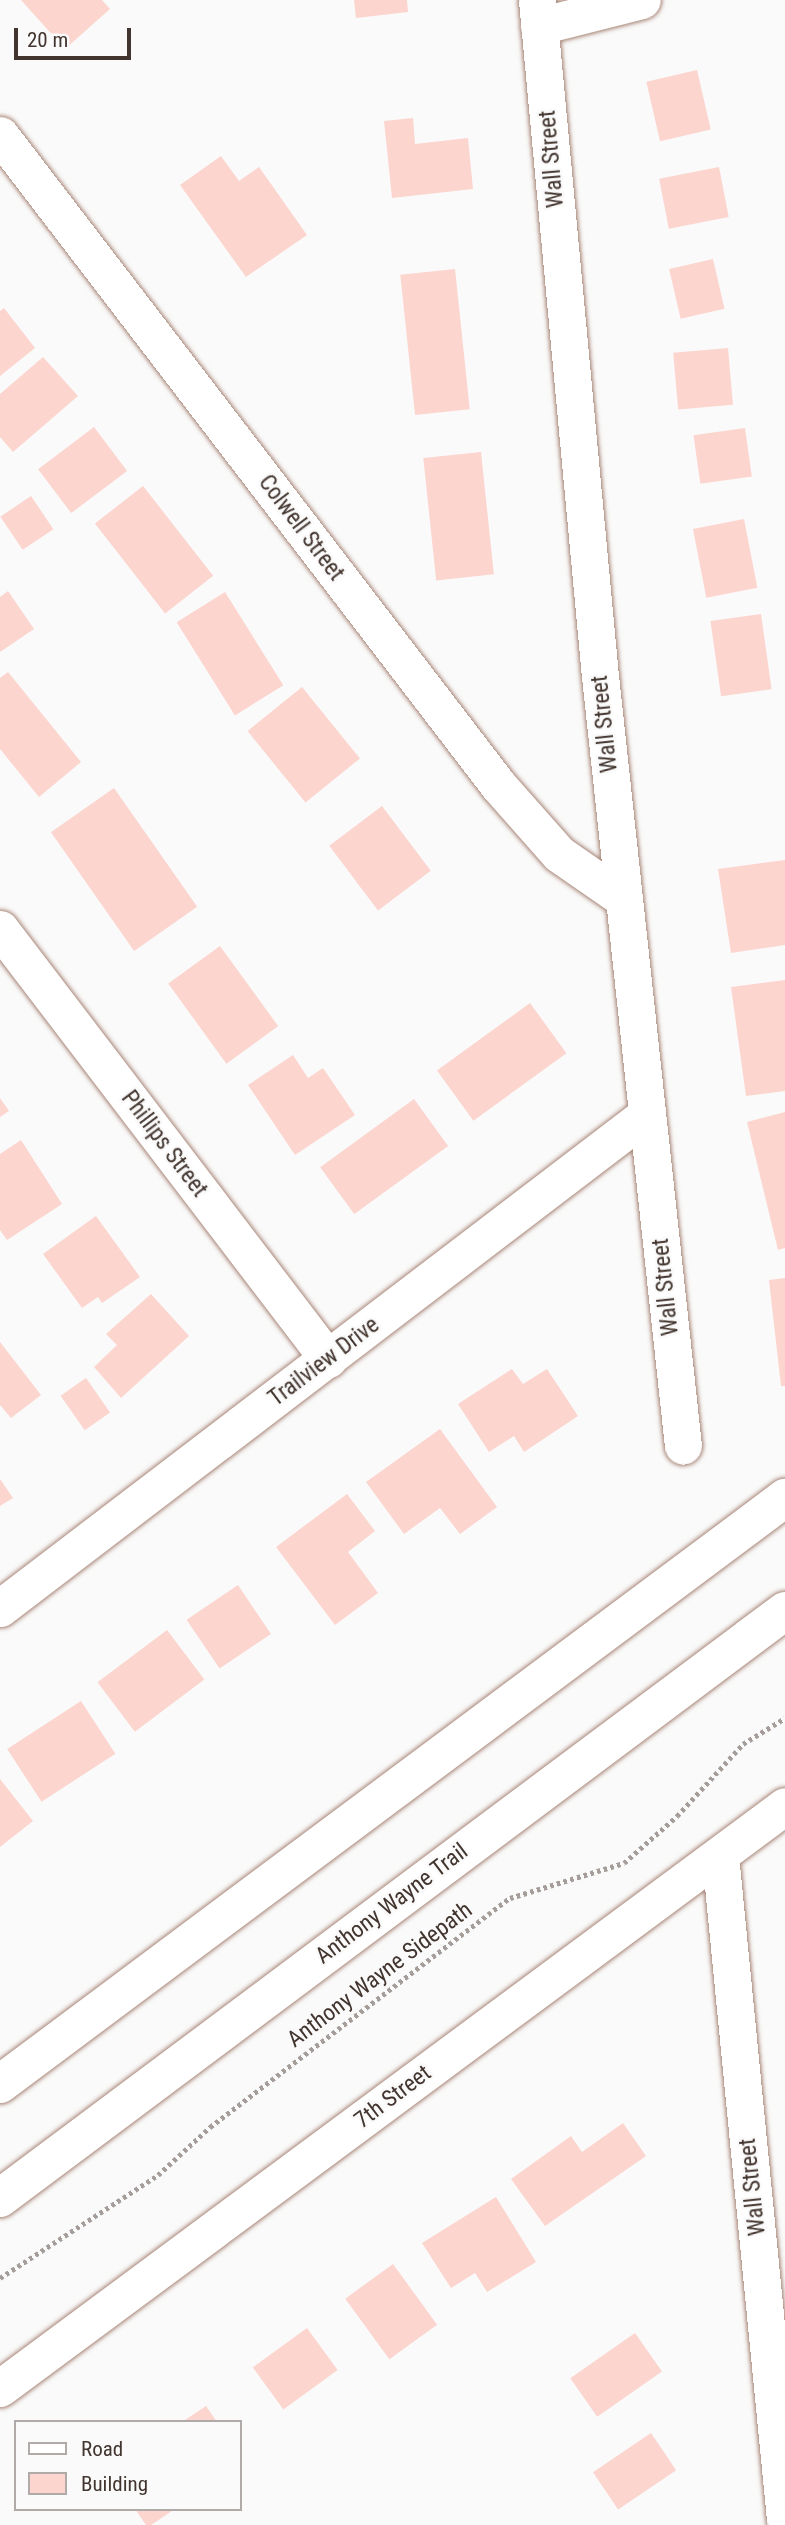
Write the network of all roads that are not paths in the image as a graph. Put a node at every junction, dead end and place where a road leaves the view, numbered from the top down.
1 (642, 0) edge
2 (538, 13) edge
3 (0, 135) edge
4 (624, 898) junction
5 (0, 929) edge
6 (646, 1115) junction
7 (328, 1359) junction
8 (683, 1446) dead end
9 (785, 1498) edge
10 (0, 1608) edge
11 (785, 1611) edge
12 (785, 1806) edge
13 (720, 1854) junction
14 (0, 2084) edge
15 (0, 2198) edge
16 (0, 2388) edge
17 (785, 2519) edge

1 - 2 street
2 - 4 street, Wall Street
3 - 4 street, Colwell Street
4 - 6 street, Wall Street
5 - 7 street, Phillips Street
6 - 7 street, Trailview Drive
6 - 8 street, Wall Street
7 - 10 street, Trailview Drive
9 - 14 highway
11 - 15 highway, Anthony Wayne Trail
12 - 13 street, 7th Street
13 - 16 street, 7th Street
13 - 17 street, Wall Street

